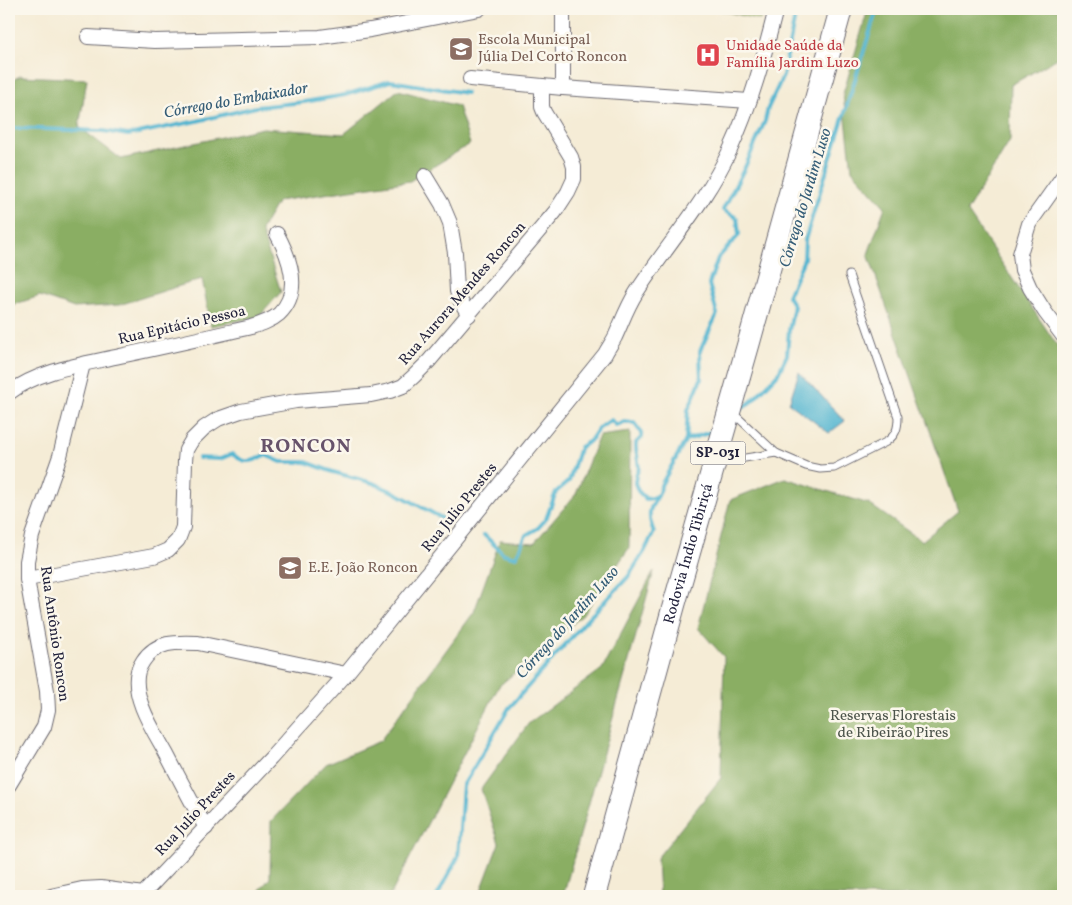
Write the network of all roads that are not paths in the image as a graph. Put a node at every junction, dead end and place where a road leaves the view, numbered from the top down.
1 (479, 9) edge
2 (562, 9) edge
3 (776, 9) edge
4 (841, 9) edge
5 (88, 37) dead end
6 (470, 80) dead end
7 (542, 86) junction
8 (563, 88) junction
9 (749, 101) junction
10 (425, 176) dead end
11 (1063, 176) edge
12 (277, 234) dead end
13 (848, 275) dead end
14 (469, 315) junction
15 (1063, 336) edge
16 (83, 364) junction
17 (9, 392) edge
18 (730, 410) junction
19 (776, 453) junction
20 (715, 463) junction
21 (27, 579) junction
22 (346, 674) junction
23 (9, 785) edge
24 (206, 828) junction
25 (142, 895) edge
26 (51, 896) edge
27 (594, 896) edge

1 - 5 street
2 - 8 street
3 - 9 street, Rua Julio Prestes
4 - 18 highway, Rodovia Índio Tibiriçá / SP-031
6 - 7 street
7 - 8 street
7 - 14 street, Rua Aurora Mendes Roncon
8 - 9 street
9 - 22 street, Rua Julio Prestes
10 - 14 street
11 - 15 street
12 - 16 street, Rua Epitácio Pessoa
13 - 19 lane
14 - 21 street, Rua Aurora Mendes Roncon
16 - 17 street, Rua Epitácio Pessoa
16 - 21 street, Rua Antônio Roncon
18 - 19 lane
18 - 20 highway, Rodovia Índio Tibiriçá / SP-031
19 - 20 lane
20 - 27 highway, Rodovia Índio Tibiriçá / SP-031
21 - 23 street, Rua Antônio Roncon
22 - 24 street, Rua Julio Prestes
22 - 24 street
24 - 25 street, Rua Julio Prestes
25 - 26 street, Rua Julio Prestes

